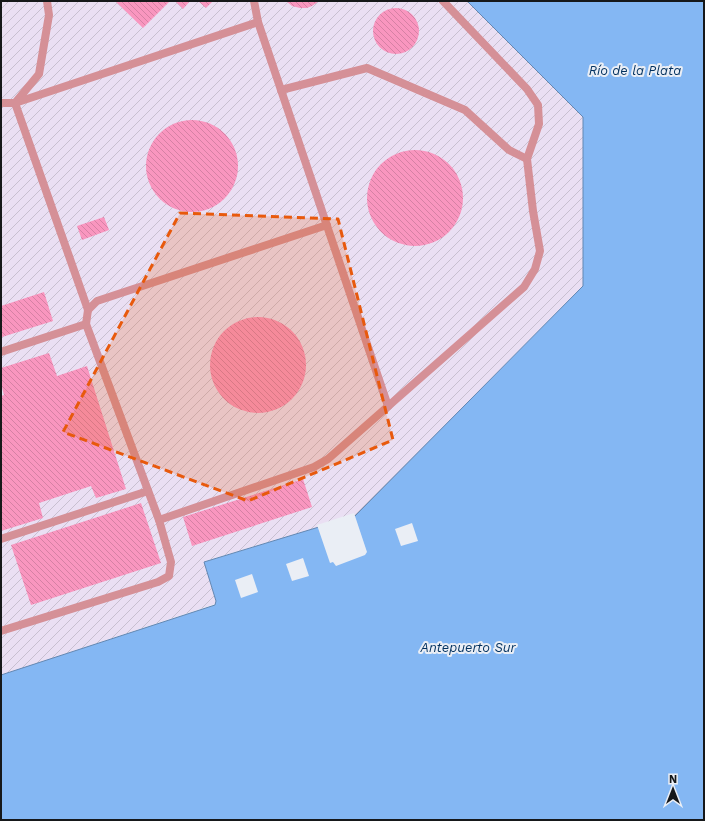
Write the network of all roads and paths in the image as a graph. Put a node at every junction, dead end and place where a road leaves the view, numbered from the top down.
1 (47, 1) edge
2 (254, 1) edge
3 (443, 1) edge
4 (258, 22) junction
5 (281, 90) junction
6 (1, 102) edge
7 (15, 103) junction
8 (527, 158) junction
9 (327, 225) junction
10 (88, 310) junction
11 (86, 324) junction
12 (1, 352) edge
13 (388, 406) junction
14 (148, 491) junction
15 (159, 520) junction
16 (1, 540) edge
17 (1, 631) edge

1 - 7 lane
2 - 4 lane
3 - 8 lane
4 - 5 lane
4 - 7 lane
5 - 8 lane
5 - 9 lane
6 - 7 lane
7 - 10 lane
8 - 13 lane
9 - 10 lane
9 - 13 lane
10 - 11 lane
11 - 12 lane
11 - 14 lane
13 - 15 lane
14 - 15 lane
14 - 16 lane
15 - 17 lane

